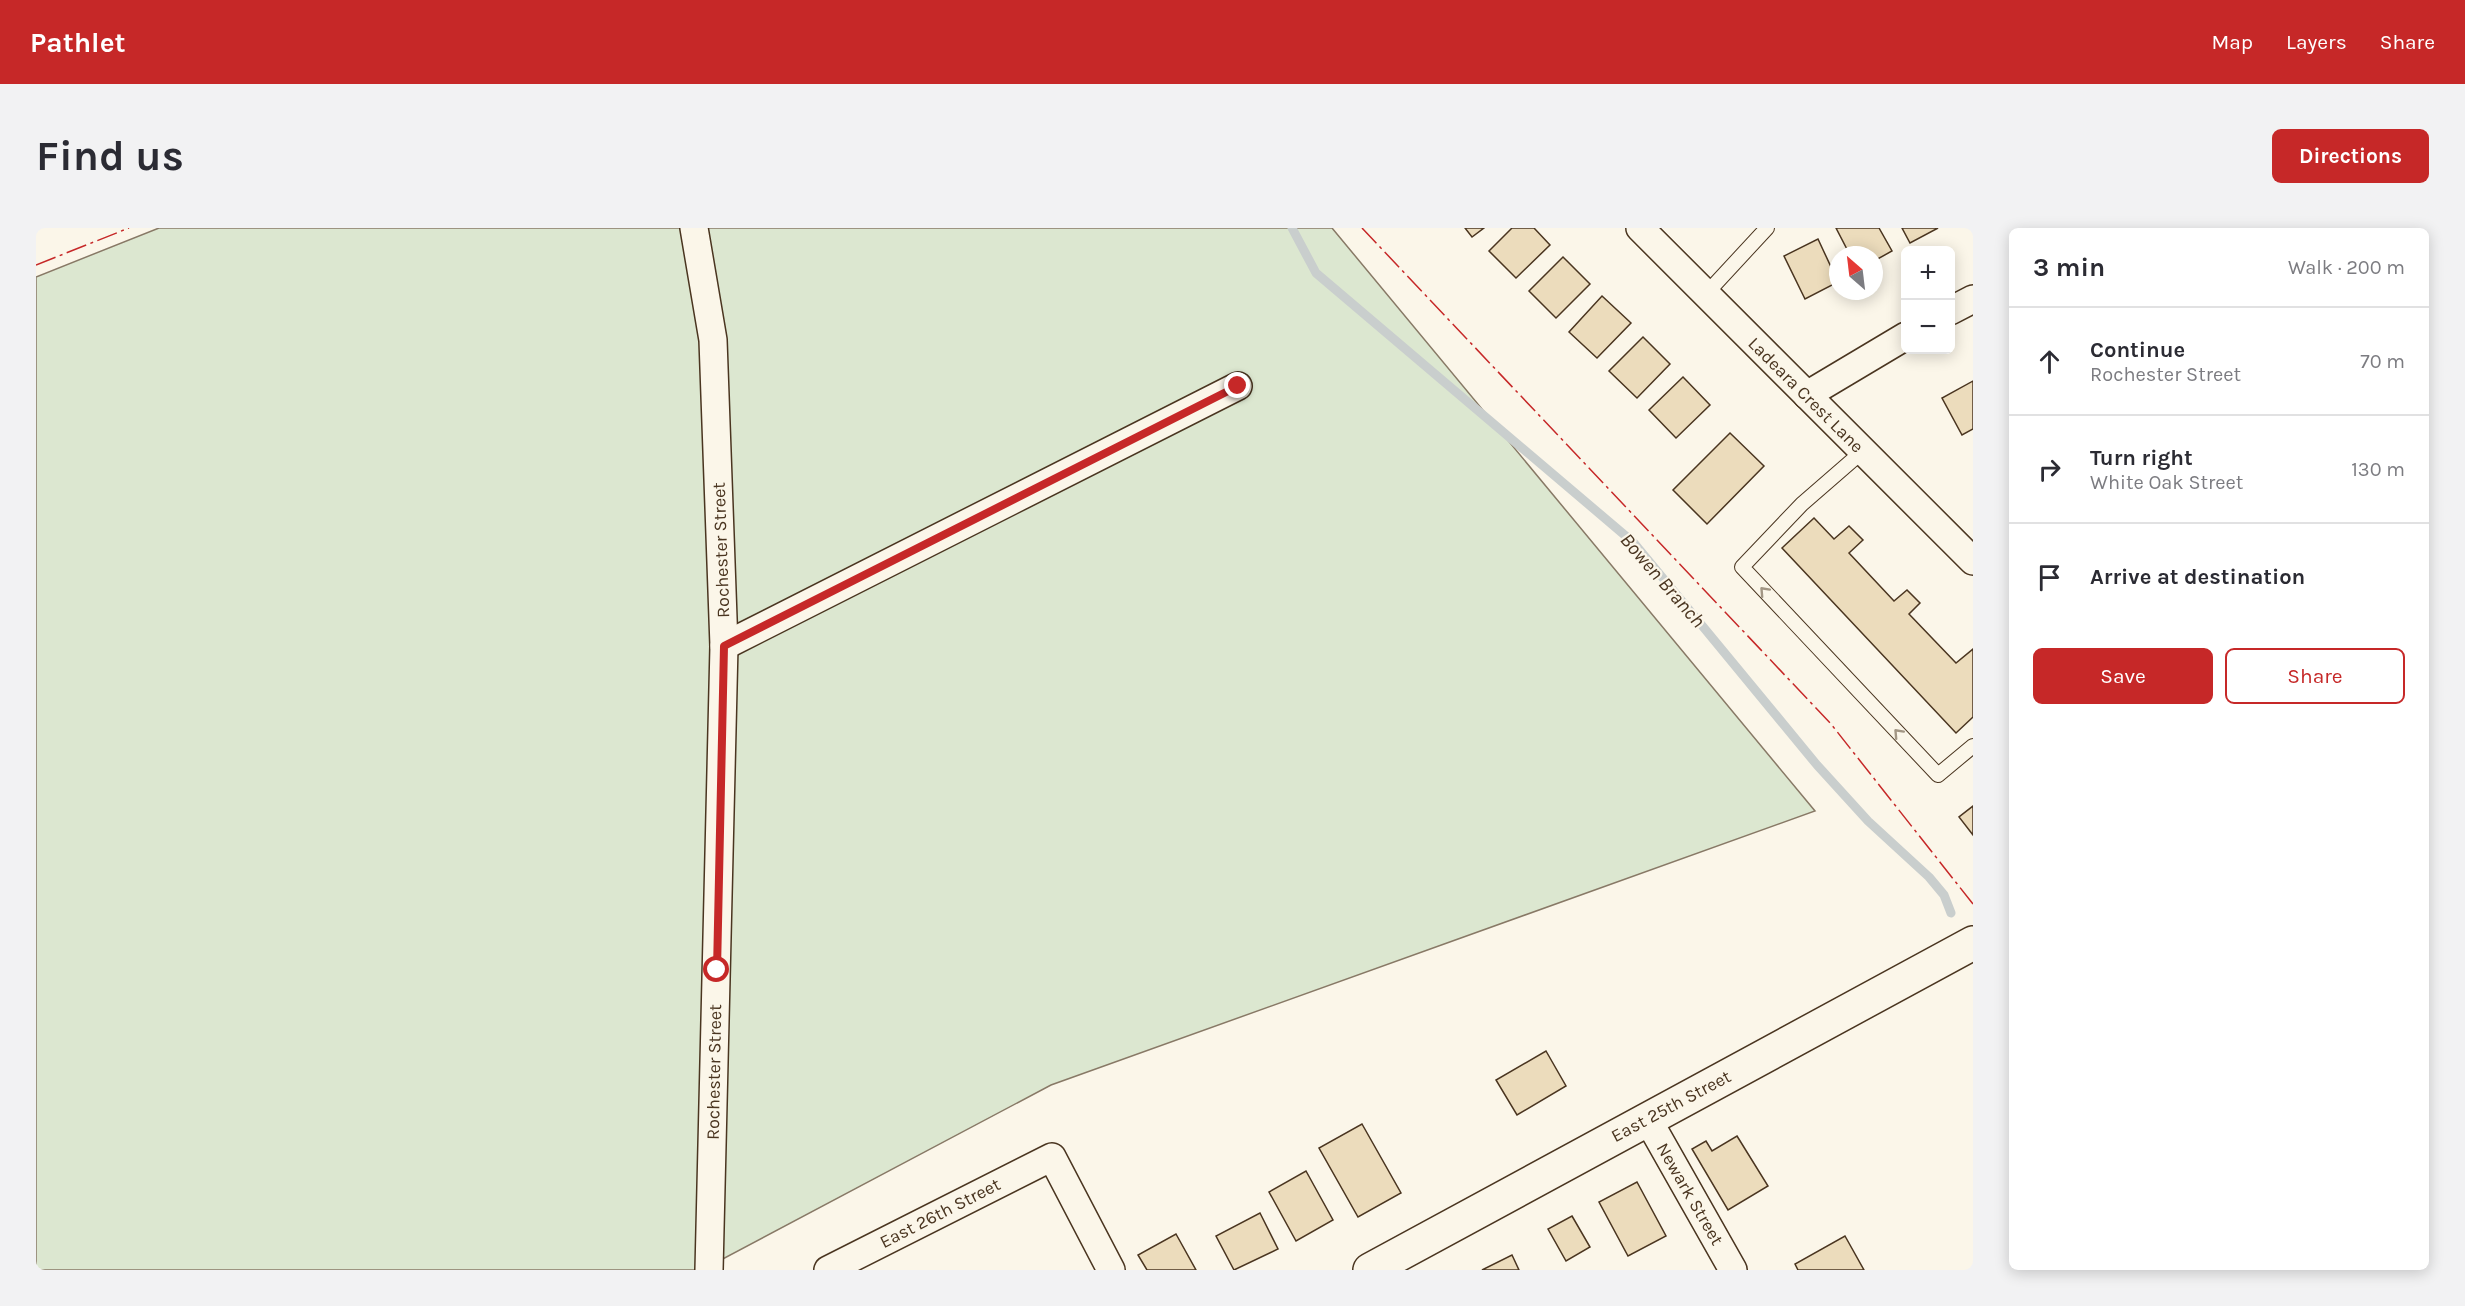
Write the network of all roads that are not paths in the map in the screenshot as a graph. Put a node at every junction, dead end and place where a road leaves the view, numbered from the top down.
1 (694, 228) edge
2 (1640, 228) edge
3 (1767, 228) edge
4 (1705, 295) junction
5 (1973, 299) edge
6 (1955, 308) edge
7 (1901, 338) edge
8 (1238, 386) dead end
9 (1807, 395) junction
10 (1863, 451) junction
11 (1973, 561) edge
12 (724, 646) junction
13 (1973, 746) edge
14 (1973, 943) edge
15 (1647, 1118) junction
16 (710, 1270) edge
17 (828, 1270) edge
18 (1111, 1270) edge
19 (1370, 1270) edge
20 (1733, 1270) edge

1 - 12 street, Rochester Street
2 - 4 street, Ladeara Crest Lane
3 - 4 lane
4 - 9 street, Ladeara Crest Lane
5 - 6 street
7 - 9 street
8 - 12 street
9 - 10 street, Ladeara Crest Lane
10 - 11 street, Ladeara Crest Lane
13 -> 10 lane
12 - 16 street, Rochester Street
14 - 15 street, East 25th Street
15 - 19 street, East 25th Street
15 - 20 street, Newark Street
17 - 18 street, East 26th Street

